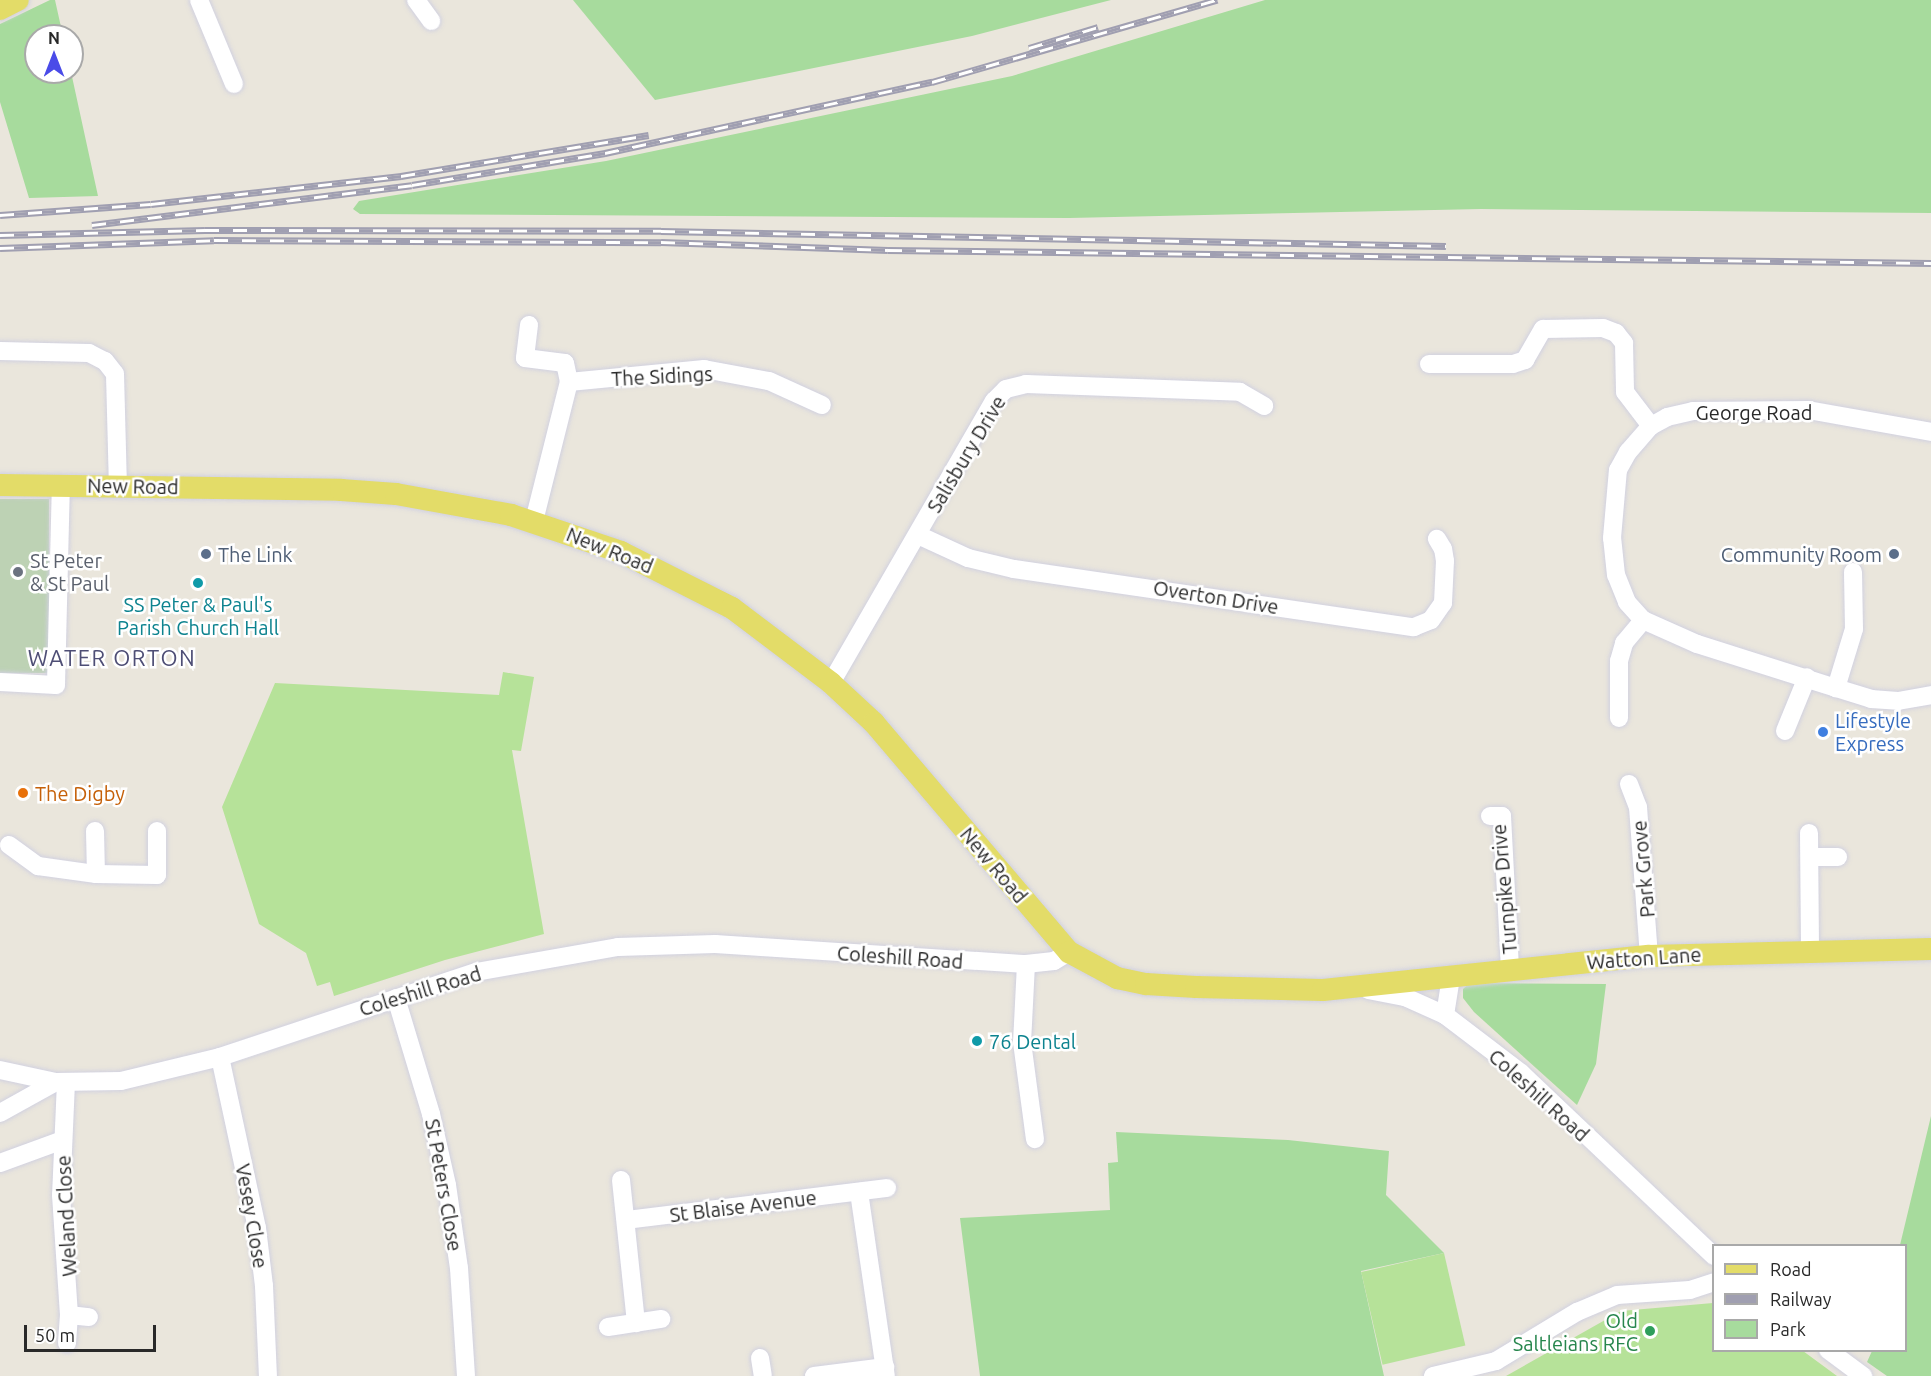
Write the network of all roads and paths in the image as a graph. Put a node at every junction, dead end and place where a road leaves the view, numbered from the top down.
1 (18, 0) edge
2 (199, 0) edge
3 (416, 0) edge
4 (0, 9) edge
5 (431, 21) dead end
6 (234, 84) dead end
7 (529, 326) dead end
8 (0, 351) edge
9 (1429, 364) dead end
10 (569, 382) junction
11 (822, 405) dead end
12 (1264, 406) dead end
13 (1651, 426) junction
14 (1931, 432) edge
15 (0, 486) edge
16 (61, 486) junction
17 (118, 486) junction
18 (534, 521) junction
19 (918, 535) junction
20 (1437, 539) dead end
21 (1853, 572) dead end
22 (1643, 620) junction
23 (1807, 678) junction
24 (0, 682) edge
25 (831, 683) junction
26 (1836, 688) junction
27 (1931, 695) edge
28 (1619, 718) dead end
29 (1785, 731) dead end
30 (1629, 784) dead end
31 (1490, 816) dead end
32 (95, 831) dead end
33 (157, 831) dead end
34 (1809, 833) dead end
35 (9, 845) dead end
36 (1810, 857) junction
37 (1838, 857) dead end
38 (96, 874) junction
39 (1931, 949) edge
40 (1069, 952) junction
41 (1810, 952) junction
42 (1649, 956) junction
43 (1026, 964) junction
44 (1510, 970) junction
45 (1451, 977) junction
46 (1358, 987) junction
47 (396, 998) junction
48 (1445, 1015) junction
49 (220, 1057) junction
50 (0, 1070) edge
51 (61, 1082) junction
52 (0, 1113) edge
53 (1035, 1139) dead end
54 (63, 1140) junction
55 (0, 1163) edge
56 (621, 1180) dead end
57 (887, 1188) dead end
58 (859, 1192) junction
59 (626, 1220) junction
60 (1712, 1255) edge
61 (1712, 1282) edge
62 (69, 1315) junction
63 (89, 1317) dead end
64 (661, 1319) dead end
65 (636, 1323) junction
66 (608, 1327) dead end
67 (67, 1343) dead end
68 (1831, 1352) edge
69 (886, 1371) edge
70 (268, 1376) edge
71 (466, 1376) edge
72 (814, 1376) edge
73 (1432, 1376) edge
74 (1863, 1376) edge

1 - 4 main road
2 - 6 street
3 - 5 street
7 - 10 street
8 - 17 street
9 - 13 street
10 - 11 street, The Sidings
10 - 18 street
12 - 19 street, Salisbury Drive
13 - 14 street, George Road
13 - 22 street, George Road
15 - 16 main road, New Road
16 - 17 main road, New Road
16 - 24 street
17 - 18 main road, New Road
18 - 25 main road, New Road
19 - 20 street, Overton Drive
19 - 25 street, Salisbury Drive
21 - 26 street
22 - 23 street, George Road
22 - 28 street
23 - 26 street, George Road
23 - 29 street
25 - 40 main road, New Road
26 - 27 street, George Road
30 - 42 street, Park Grove
31 - 44 street, Turnpike Drive
32 - 38 street
33 - 38 street
34 - 36 street
35 - 38 street
36 - 37 street
36 - 41 street
39 - 41 main road, Watton Lane
40 - 43 street, Coleshill Road
40 - 46 main road, Coleshill Road
41 - 42 main road, Watton Lane
42 - 44 main road, Watton Lane
43 - 47 street, Coleshill Road
43 - 53 street
44 - 45 main road, Watton Lane
45 - 46 main road, Watton Lane
45 - 48 street
46 - 48 street, Coleshill Road
47 - 49 street, Coleshill Road
47 - 71 street, St Peters Close
48 - 60 street, Coleshill Road
49 - 51 street, Coleshill Road
49 - 70 street, Vesey Close
50 - 51 street, Coleshill Road
51 - 52 street
51 - 54 street, Weland Close
54 - 55 street
54 - 62 street, Weland Close
56 - 59 street
57 - 58 street, St Blaise Avenue
58 - 59 street, St Blaise Avenue
58 - 69 street
59 - 65 street
61 - 73 street
62 - 63 street
62 - 67 street, Weland Close
64 - 65 street
65 - 66 street
68 - 74 street
69 - 72 street

